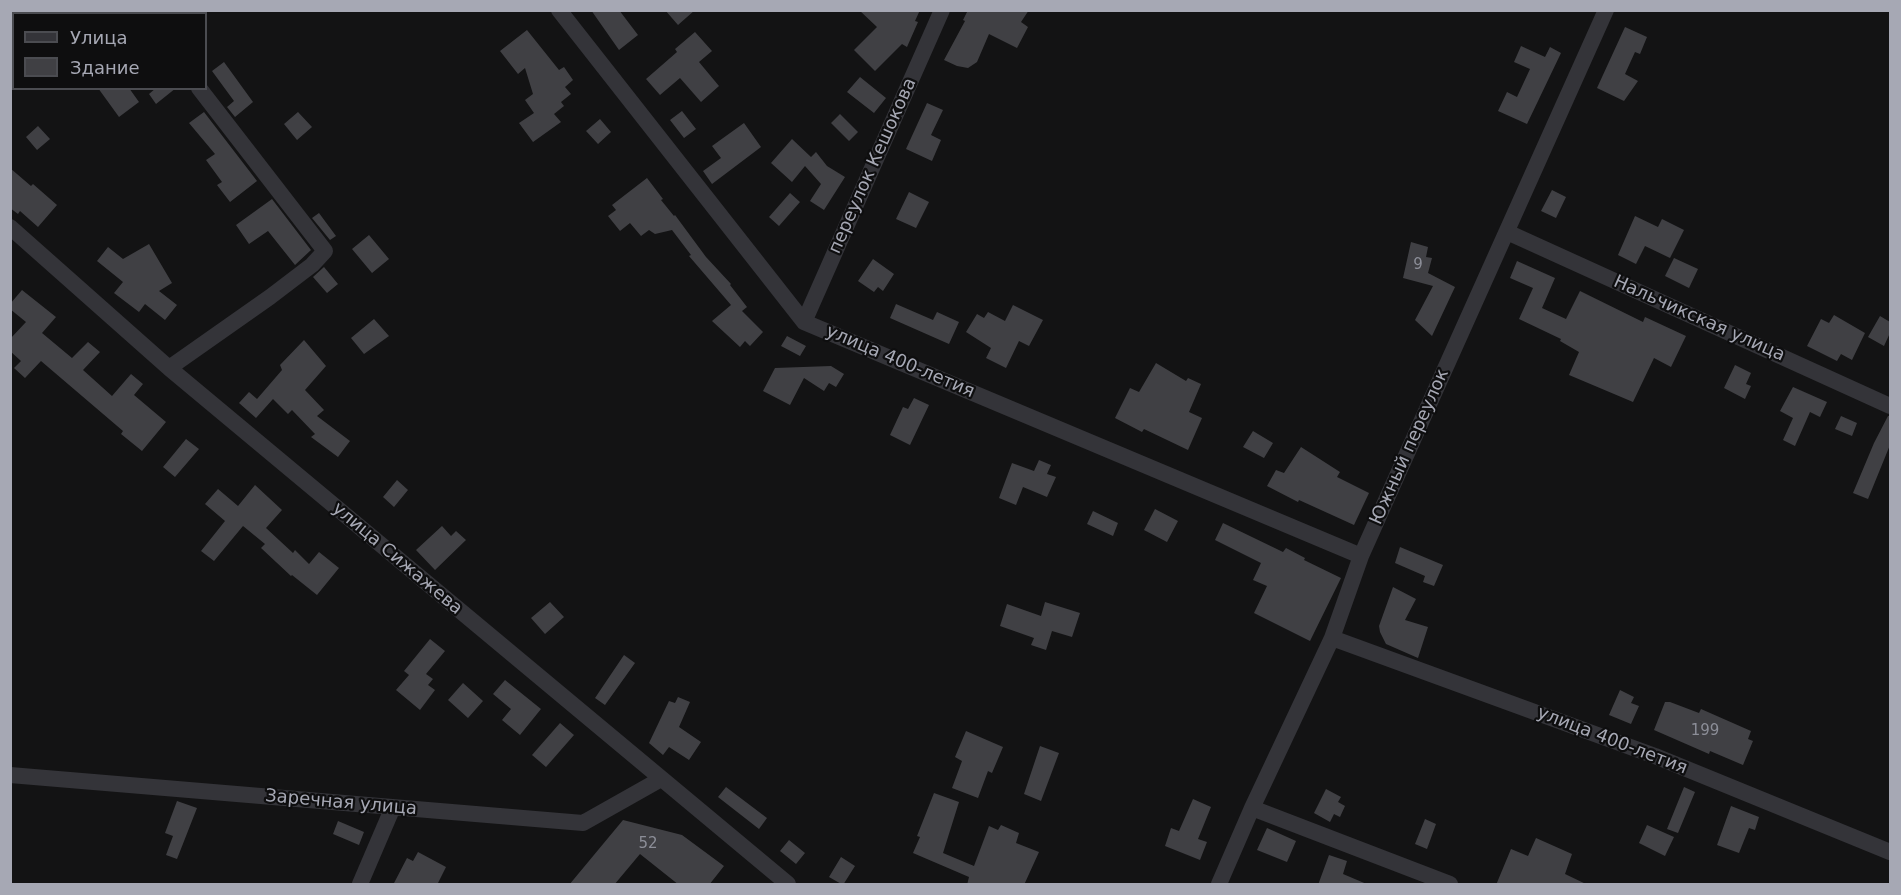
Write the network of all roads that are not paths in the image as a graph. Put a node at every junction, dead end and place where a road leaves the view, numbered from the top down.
1 (559, 10) edge
2 (942, 10) edge
3 (1606, 10) edge
4 (201, 90) edge
5 (10, 227) edge
6 (1507, 232) junction
7 (804, 322) junction
8 (169, 368) junction
9 (1890, 406) edge
10 (1361, 556) junction
11 (1332, 638) junction
12 (10, 775) edge
13 (661, 779) junction
14 (393, 807) junction
15 (1252, 808) junction
16 (1890, 852) edge
17 (360, 885) edge
18 (788, 885) edge
19 (1219, 885) edge
20 (1450, 885) edge

1 - 7 street, улица 400-летия
2 - 7 street, переулок Кешокова
3 - 6 street, Южный переулок
4 - 8 street
5 - 8 street, улица Сижажева
6 - 9 street, Нальчикская улица
6 - 10 street, Южный переулок
7 - 10 street, улица 400-летия
8 - 13 street, улица Сижажева
10 - 11 street, Южный переулок
11 - 15 street, Южный переулок
11 - 16 street, улица 400-летия
12 - 14 street, Заречная улица
13 - 14 street, Заречная улица
13 - 18 street, улица Сижажева
14 - 17 street
15 - 19 street, Южный переулок
15 - 20 street

